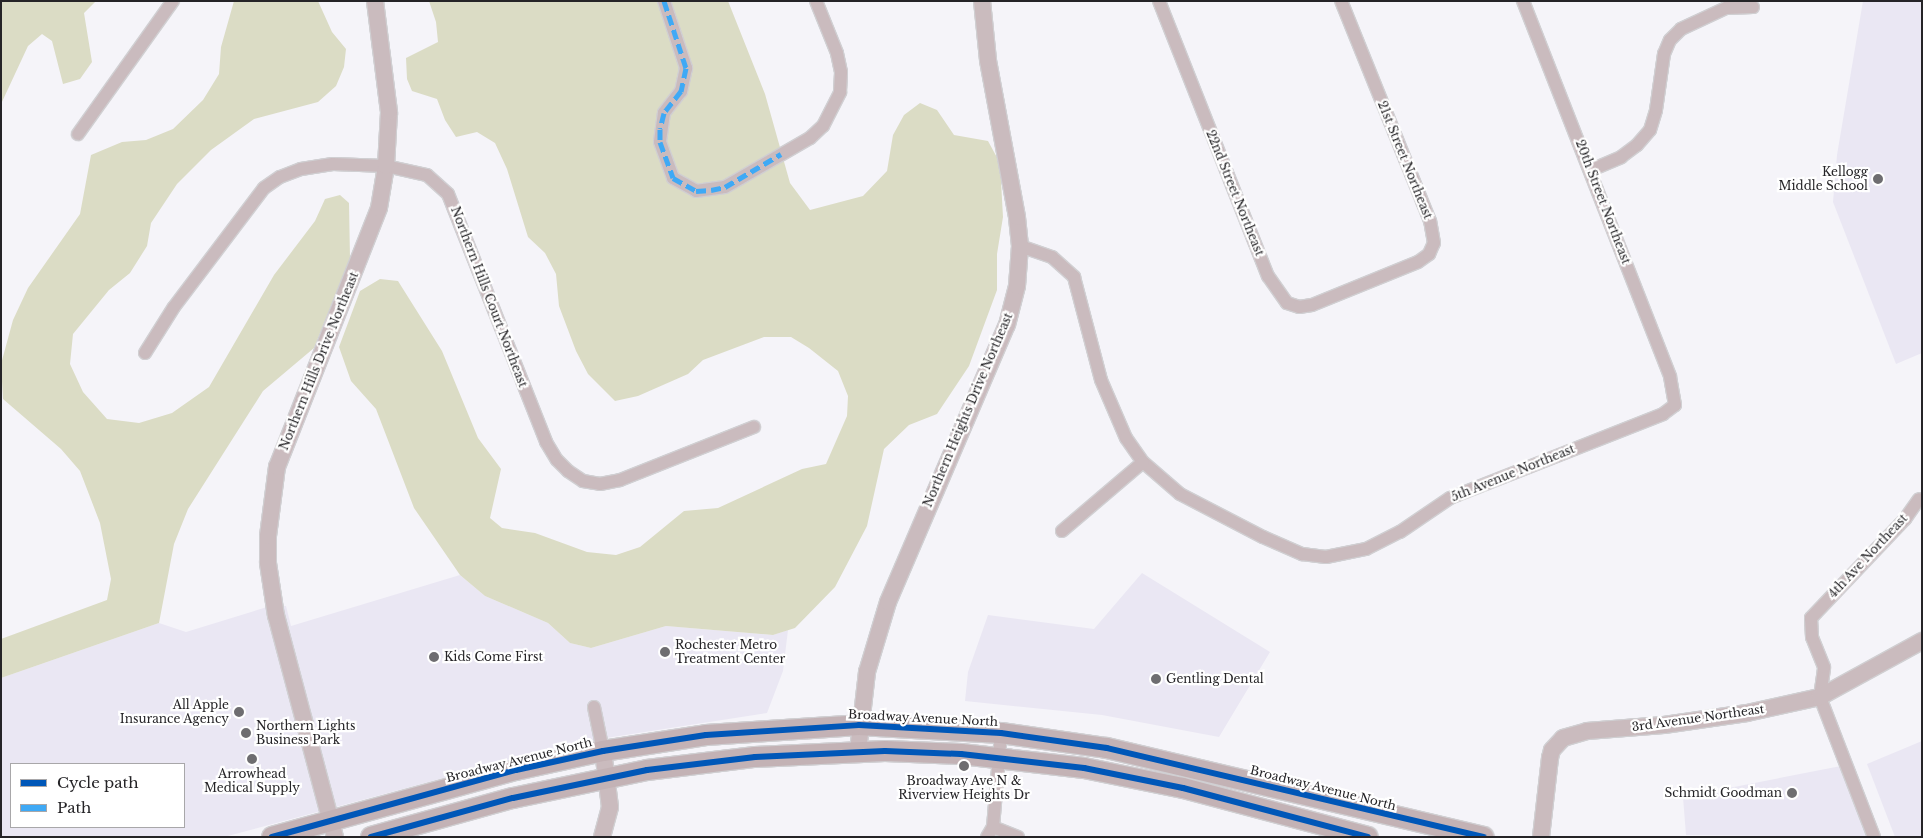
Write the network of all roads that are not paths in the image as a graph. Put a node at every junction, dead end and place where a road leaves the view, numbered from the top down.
1 (173, 1) edge
2 (375, 1) edge
3 (664, 1) edge
4 (816, 1) edge
5 (982, 1) edge
6 (1159, 1) edge
7 (1341, 1) edge
8 (1523, 1) edge
9 (1753, 7) dead end
10 (78, 134) dead end
11 (386, 166) junction
12 (1591, 170) junction
13 (1020, 246) junction
14 (1365, 284) joint
15 (144, 353) dead end
16 (1675, 405) joint
17 (754, 427) dead end
18 (1143, 462) junction
19 (1918, 498) dead end
20 (1062, 531) dead end
21 (1922, 641) edge
22 (1820, 697) junction
23 (594, 707) dead end
24 (859, 725) junction
25 (1002, 733) junction
26 (603, 751) junction
27 (858, 751) junction
28 (999, 758) junction
29 (607, 776) junction
30 (333, 828) edge
31 (990, 832) edge
32 (1018, 836) edge
33 (272, 837) edge
34 (371, 837) edge
35 (602, 837) edge
36 (1368, 837) edge
37 (1484, 837) edge
38 (1541, 837) edge
39 (1874, 837) edge

1 - 10 street
2 - 11 street, Northern Hills Drive Northeast
3 - 4 street
5 - 13 street, Northern Heights Drive Northeast
6 - 14 street, 22nd Street Northeast
7 - 14 street, 21st Street Northeast
8 - 12 street, 20th Street Northeast
9 - 12 street
11 - 15 street, Northern Hills Court Northeast
11 - 17 street, Northern Hills Court Northeast
11 - 30 street, Northern Hills Drive Northeast
12 - 16 street, 20th Street Northeast
13 - 18 street, 5th Avenue Northeast
13 - 24 street, Northern Heights Drive Northeast
16 - 18 street, 5th Avenue Northeast
18 - 20 street
19 - 22 street, 4th Ave Northeast
21 - 22 street, 3rd Avenue Northeast
22 - 38 street, 3rd Avenue Northeast
22 - 39 street
23 - 26 street
24 - 25 main road, Broadway Avenue North
24 - 26 main road, Broadway Avenue North
24 - 27 street, Northern Heights Drive Northeast
25 - 28 street
25 - 37 main road, Broadway Avenue North
26 - 29 street
26 - 30 main road, Broadway Avenue North
27 - 28 main road
27 - 29 main road
28 - 31 street
28 - 36 main road
29 - 34 main road
29 - 35 street
30 - 33 main road, Broadway Avenue North
31 - 32 street

